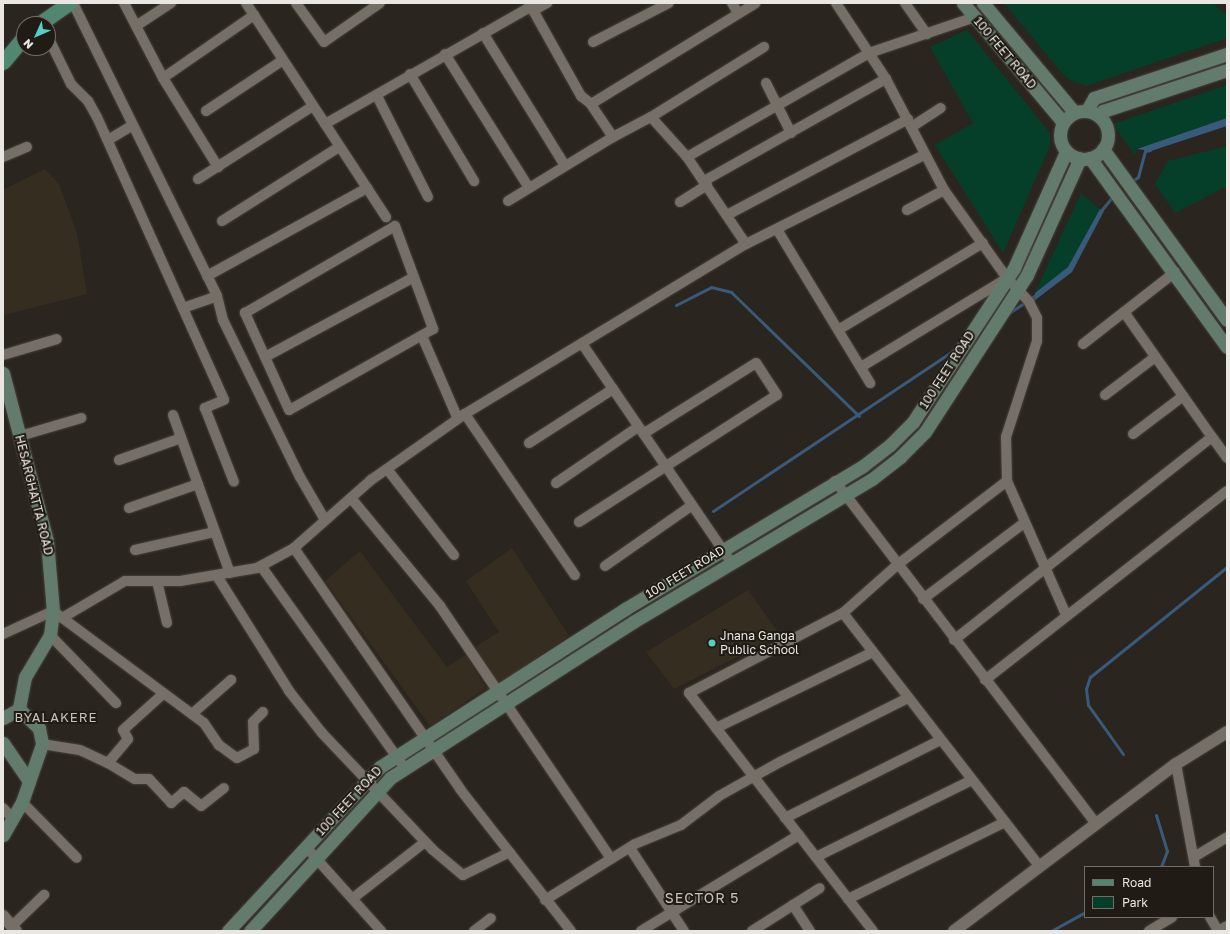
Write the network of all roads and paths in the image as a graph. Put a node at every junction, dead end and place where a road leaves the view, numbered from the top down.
1 (69, 3) edge
2 (73, 3) edge
3 (124, 3) edge
4 (171, 3) edge
5 (246, 3) edge
6 (296, 3) edge
7 (380, 3) edge
8 (547, 3) edge
9 (669, 3) edge
10 (732, 3) edge
11 (756, 3) edge
12 (836, 3) edge
13 (905, 3) edge
14 (963, 3) edge
15 (983, 3) edge
16 (532, 6) edge
17 (738, 13) junction
18 (254, 15) junction
19 (51, 16) edge
20 (975, 17) junction
21 (136, 26) junction
22 (483, 33) junction
23 (927, 34) junction
24 (593, 42) dead end
25 (16, 47) edge
26 (764, 47) dead end
27 (56, 53) edge
28 (869, 53) junction
29 (445, 54) junction
30 (1227, 54) edge
31 (283, 60) junction
32 (3, 62) edge
33 (1227, 70) edge
34 (410, 74) junction
35 (163, 78) junction
36 (886, 79) junction
37 (766, 83) dead end
38 (377, 96) junction
39 (591, 104) junction
40 (778, 105) junction
41 (313, 106) junction
42 (941, 108) dead end
43 (206, 111) dead end
44 (1080, 111) junction
45 (1100, 116) junction
46 (651, 117) junction
47 (1063, 122) junction
48 (910, 123) junction
49 (325, 124) junction
50 (131, 126) junction
51 (791, 132) junction
52 (613, 137) junction
53 (108, 140) junction
54 (27, 147) dead end
55 (340, 147) junction
56 (1103, 150) junction
57 (1066, 152) junction
58 (924, 155) junction
59 (3, 157) edge
60 (688, 157) junction
61 (1085, 158) junction
62 (565, 166) junction
63 (218, 167) junction
64 (198, 179) dead end
65 (474, 181) dead end
66 (705, 183) junction
67 (367, 188) junction
68 (529, 188) junction
69 (944, 190) junction
70 (428, 197) dead end
71 (508, 201) dead end
72 (680, 202) dead end
73 (907, 210) dead end
74 (727, 216) junction
75 (386, 217) dead end
76 (222, 221) dead end
77 (778, 231) dead end
78 (983, 243) junction
79 (746, 244) junction
80 (1175, 272) junction
81 (208, 276) junction
82 (414, 276) junction
83 (1007, 278) junction
84 (1018, 289) junction
85 (217, 296) junction
86 (183, 308) junction
87 (1124, 312) junction
88 (1227, 320) edge
89 (838, 330) junction
90 (422, 336) junction
91 (57, 339) dead end
92 (1083, 344) dead end
93 (582, 345) junction
94 (1227, 347) edge
95 (3, 355) edge
96 (265, 357) junction
97 (1155, 357) junction
98 (860, 367) junction
99 (3, 373) edge
100 (870, 383) dead end
101 (613, 389) junction
102 (1105, 395) dead end
103 (1183, 396) junction
104 (173, 415) dead end
105 (461, 417) junction
106 (81, 418) dead end
107 (641, 431) junction
108 (1133, 434) dead end
109 (20, 436) junction
110 (1212, 437) junction
111 (181, 438) junction
112 (529, 443) dead end
113 (1227, 458) edge
114 (119, 460) dead end
115 (665, 468) junction
116 (387, 469) junction
117 (835, 481) junction
118 (1007, 481) junction
119 (234, 482) dead end
120 (556, 483) dead end
121 (198, 484) junction
122 (1227, 492) edge
123 (844, 493) junction
124 (350, 498) junction
125 (691, 506) junction
126 (129, 508) dead end
127 (325, 520) junction
128 (579, 522) dead end
129 (1024, 523) junction
130 (215, 532) junction
131 (294, 548) junction
132 (134, 550) dead end
133 (722, 550) junction
134 (454, 555) dead end
135 (731, 562) junction
136 (897, 565) junction
137 (261, 566) junction
138 (605, 566) dead end
139 (1044, 570) junction
140 (230, 573) junction
141 (576, 575) dead end
142 (217, 576) junction
143 (157, 581) junction
144 (923, 599) junction
145 (843, 613) junction
146 (57, 615) junction
147 (1066, 615) junction
148 (167, 623) dead end
149 (3, 634) edge
150 (50, 636) junction
151 (954, 640) junction
152 (873, 652) junction
153 (231, 680) dead end
154 (986, 680) junction
155 (496, 692) junction
156 (163, 694) junction
157 (908, 698) junction
158 (116, 703) dead end
159 (504, 705) junction
160 (8, 712) edge
161 (264, 712) dead end
162 (192, 714) junction
163 (716, 728) junction
164 (1227, 732) edge
165 (426, 737) junction
166 (941, 740) junction
167 (3, 743) edge
168 (42, 744) junction
169 (435, 750) junction
170 (396, 756) junction
171 (108, 762) junction
172 (1176, 764) junction
173 (404, 769) junction
174 (754, 777) junction
175 (368, 780) junction
176 (972, 780) junction
177 (29, 781) junction
178 (224, 788) dead end
179 (378, 790) junction
180 (22, 802) junction
181 (3, 808) edge
182 (785, 818) junction
183 (13, 819) junction
184 (1005, 822) junction
185 (1096, 824) junction
186 (3, 835) edge
187 (799, 835) junction
188 (1227, 837) edge
189 (425, 842) junction
190 (306, 848) junction
191 (630, 848) junction
192 (510, 852) junction
193 (816, 857) junction
194 (77, 858) dead end
195 (316, 859) junction
196 (611, 859) junction
197 (1194, 862) edge
198 (1040, 867) junction
199 (820, 888) dead end
200 (44, 895) dead end
201 (357, 895) dead end
202 (848, 899) junction
203 (545, 900) junction
204 (793, 905) junction
205 (672, 912) junction
206 (3, 916) edge
207 (242, 917) junction
208 (491, 918) dead end
209 (1170, 918) edge
210 (1211, 918) edge
211 (1227, 926) edge
212 (14, 929) edge
213 (252, 930) edge
214 (568, 930) edge
215 (228, 931) edge
216 (381, 931) edge
217 (474, 931) edge
218 (641, 931) edge
219 (684, 931) edge
220 (752, 931) edge
221 (810, 931) edge
222 (873, 931) edge
223 (954, 931) edge
224 (1149, 931) edge
225 (1218, 931) edge

1 - 19 main road
2 - 50 street
3 - 21 street
4 - 21 street
5 - 18 street
6 - 7 street
8 - 16 street
9 - 24 street
10 - 17 street
11 - 17 street
12 - 28 street
13 - 23 street
14 - 20 main road, 100 FEET ROAD
15 - 44 main road, 100 FEET ROAD
16 - 22 street
16 - 39 street
17 - 39 street
18 - 31 street
18 - 35 street
20 - 23 street
20 - 47 main road, 100 FEET ROAD
21 - 35 street
22 - 29 street
22 - 62 street
23 - 28 street
25 - 32 main road
26 - 46 street
27 - 53 street
28 - 36 street
28 - 40 street
29 - 34 street
29 - 68 street
30 - 44 main road
31 - 41 street
31 - 43 street
33 - 45 main road
34 - 38 street
34 - 65 street
35 - 63 street
36 - 48 street
36 - 51 street
37 - 40 street
38 - 49 street
38 - 70 street
39 - 52 street
40 - 51 street
40 - 60 street
41 - 49 street
41 - 63 street
42 - 48 street
44 - 45 main road
44 - 47 main road
45 - 56 main road
46 - 52 street
46 - 60 street
47 - 57 main road
48 - 58 street
48 - 74 street
49 - 55 street
50 - 53 street
50 - 81 street
51 - 66 street
52 - 62 street
53 - 86 street
54 - 59 street
55 - 67 street
55 - 76 street
56 - 61 main road
56 - 88 main road
57 - 61 main road
57 - 83 main road, 100 FEET ROAD
58 - 69 street
58 - 79 street
60 - 66 street
61 - 80 main road
61 - 84 main road, 100 FEET ROAD
62 - 68 street
63 - 64 street
66 - 72 street
66 - 74 street
67 - 75 street
67 - 81 street
68 - 71 street
69 - 73 street
69 - 78 street
74 - 79 street
77 - 89 street
78 - 83 street
78 - 89 street
79 - 93 street
80 - 87 street
80 - 94 main road
81 - 85 street
82 - 90 street
82 - 96 street
82 - 96 street
83 - 84 street
83 - 98 street
83 - 117 main road, 100 FEET ROAD
84 - 118 street
84 - 123 main road, 100 FEET ROAD
85 - 86 street
85 - 127 street
86 - 119 street
87 - 92 street
87 - 97 street
89 - 98 street
90 - 96 street
90 - 105 street
91 - 95 street
93 - 101 street
93 - 105 street
97 - 102 street
97 - 103 street
98 - 100 street
99 - 109 main road, HESARGHATTA ROAD
101 - 107 street
101 - 112 street
103 - 108 street
103 - 110 street
104 - 111 street
105 - 116 street
105 - 141 street
106 - 109 street
107 - 115 street
107 - 115 street
107 - 120 street
109 - 146 main road, HESARGHATTA ROAD
110 - 113 street
110 - 139 street
111 - 114 street
111 - 121 street
115 - 125 street
115 - 128 street
116 - 124 street
116 - 134 street
117 - 123 street
117 - 133 main road, 100 FEET ROAD
118 - 129 street
118 - 136 street
121 - 126 street
121 - 130 street
122 - 147 street
123 - 135 main road, 100 FEET ROAD
123 - 136 street
124 - 127 street
124 - 155 street
125 - 133 street
125 - 138 street
127 - 131 street
129 - 139 street
129 - 144 street
130 - 132 street
130 - 140 street
131 - 137 street
131 - 165 street
133 - 135 street
133 - 155 main road, 100 FEET ROAD
135 - 159 main road, 100 FEET ROAD
136 - 144 street
136 - 145 street
137 - 140 street
137 - 170 street
139 - 147 street
139 - 151 street
140 - 142 street
142 - 143 street
142 - 175 street
143 - 146 street
143 - 148 street
144 - 151 street
145 - 152 street
145 - 163 street
146 - 149 street
146 - 150 main road, HESARGHATTA ROAD
146 - 156 street
147 - 154 street
150 - 158 street
150 - 160 main road, HESARGHATTA ROAD
151 - 154 street
152 - 157 street
152 - 163 street
153 - 162 street
154 - 185 street
155 - 159 street
155 - 165 main road, 100 FEET ROAD
156 - 162 street
156 - 171 street
157 - 166 street
157 - 174 street
159 - 169 main road, 100 FEET ROAD
159 - 196 street
160 - 168 main road, HESARGHATTA ROAD
161 - 162 street
163 - 174 street
164 - 172 street
165 - 169 street
165 - 170 main road, 100 FEET ROAD
166 - 176 street
166 - 182 street
167 - 177 main road
168 - 171 street
168 - 177 main road
169 - 173 main road, 100 FEET ROAD
169 - 192 street
170 - 173 street
170 - 175 main road, 100 FEET ROAD
171 - 178 street
172 - 185 street
172 - 197 street
173 - 179 main road, 100 FEET ROAD
174 - 182 street
174 - 191 street
175 - 179 street
175 - 190 main road, 100 FEET ROAD
176 - 184 street
176 - 193 street
177 - 180 main road
179 - 189 street
179 - 195 main road, 100 FEET ROAD
180 - 183 main road
180 - 194 street
181 - 183 street
182 - 187 street
183 - 186 main road
184 - 198 street
184 - 202 street
185 - 198 street
187 - 193 street
187 - 205 street
188 - 197 street
189 - 192 street
189 - 201 street
190 - 195 street
190 - 207 main road, 100 FEET ROAD
191 - 196 street
191 - 205 street
192 - 203 street
193 - 202 street
195 - 213 main road, 100 FEET ROAD
195 - 216 street
196 - 203 street
198 - 223 street
199 - 204 street
200 - 212 street
202 - 222 street
203 - 214 street
204 - 220 street
204 - 221 street
205 - 218 street
205 - 219 street
206 - 212 street
207 - 213 street
207 - 215 main road, 100 FEET ROAD
208 - 217 street
209 - 224 street
210 - 225 street
211 - 225 street

